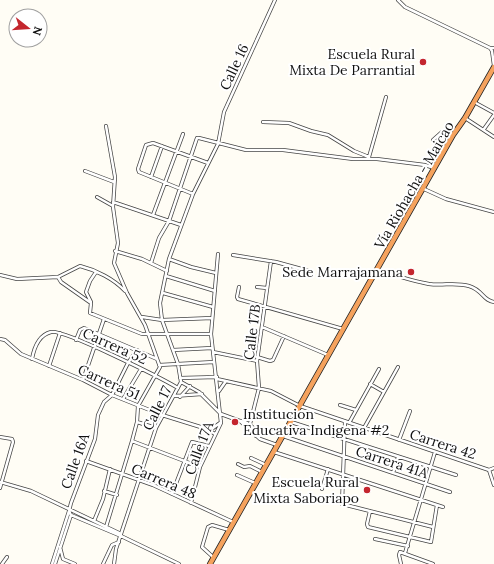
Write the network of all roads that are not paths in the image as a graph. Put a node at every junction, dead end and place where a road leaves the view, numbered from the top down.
1 (275, 0) edge
2 (398, 0) edge
3 (490, 48) junction
4 (494, 48) edge
5 (494, 67) edge
6 (386, 97) dead end
7 (474, 102) junction
8 (494, 114) edge
9 (465, 118) junction
10 (263, 122) dead end
11 (106, 126) dead end
12 (484, 129) junction
13 (183, 134) dead end
14 (453, 135) junction
15 (494, 137) edge
16 (433, 140) dead end
17 (218, 144) junction
18 (162, 146) junction
19 (176, 152) junction
20 (191, 157) junction
21 (368, 159) junction
22 (208, 163) junction
23 (434, 168) junction
24 (85, 171) dead end
25 (151, 177) junction
26 (114, 182) junction
27 (165, 182) junction
28 (180, 189) junction
29 (424, 189) junction
30 (193, 194) junction
31 (97, 197) dead end
32 (113, 202) junction
33 (113, 207) junction
34 (494, 212) edge
35 (153, 215) junction
36 (169, 221) junction
37 (181, 225) junction
38 (115, 252) junction
39 (218, 254) dead end
40 (233, 255) dead end
41 (170, 259) junction
42 (271, 261) junction
43 (151, 263) junction
44 (377, 270) junction
45 (167, 271) junction
46 (309, 271) dead end
47 (96, 272) junction
48 (216, 273) junction
49 (0, 275) edge
50 (166, 276) junction
51 (58, 277) junction
52 (238, 287) dead end
53 (257, 287) dead end
54 (267, 288) junction
55 (215, 291) junction
56 (127, 293) junction
57 (163, 293) junction
58 (494, 302) edge
59 (91, 303) junction
60 (265, 305) junction
61 (213, 307) junction
62 (142, 317) junction
63 (212, 318) junction
64 (104, 319) junction
65 (162, 320) junction
66 (262, 327) junction
67 (344, 329) junction
68 (60, 333) junction
69 (98, 334) junction
70 (149, 334) junction
71 (166, 334) junction
72 (211, 334) junction
73 (284, 336) junction
74 (0, 339) edge
75 (76, 340) junction
76 (95, 348) junction
77 (212, 348) junction
78 (136, 350) junction
79 (173, 350) junction
80 (213, 352) junction
81 (329, 356) junction
82 (258, 357) junction
83 (32, 359) junction
84 (158, 359) junction
85 (257, 361) junction
86 (128, 362) junction
87 (214, 362) junction
88 (178, 364) junction
89 (49, 366) junction
90 (160, 366) junction
91 (398, 367) dead end
92 (141, 369) junction
93 (379, 369) dead end
94 (155, 376) junction
95 (180, 378) junction
96 (217, 378) junction
97 (84, 380) junction
98 (227, 380) junction
99 (181, 382) junction
100 (370, 384) junction
101 (190, 386) junction
102 (178, 388) junction
103 (258, 388) junction
104 (218, 391) junction
105 (384, 392) junction
106 (202, 394) junction
107 (112, 395) junction
108 (174, 396) junction
109 (180, 397) junction
110 (122, 400) junction
111 (219, 400) junction
112 (211, 403) junction
113 (340, 405) dead end
114 (138, 406) junction
115 (300, 406) junction
116 (356, 410) junction
117 (410, 411) dead end
118 (221, 414) junction
119 (162, 415) junction
120 (137, 422) junction
121 (291, 422) junction
122 (347, 422) junction
123 (221, 423) junction
124 (250, 427) junction
125 (156, 428) junction
126 (364, 428) junction
127 (207, 429) junction
128 (215, 434) junction
129 (282, 436) junction
130 (0, 437) edge
131 (345, 440) junction
132 (399, 440) junction
133 (132, 441) junction
134 (277, 445) junction
135 (209, 446) junction
136 (150, 447) junction
137 (274, 452) junction
138 (435, 452) junction
139 (344, 457) junction
140 (398, 457) junction
141 (251, 458) dead end
142 (86, 461) junction
143 (185, 461) junction
144 (238, 464) dead end
145 (266, 465) junction
146 (200, 466) junction
147 (431, 467) junction
148 (494, 468) edge
149 (110, 469) junction
150 (328, 469) junction
151 (489, 470) junction
152 (262, 472) junction
153 (393, 473) junction
154 (123, 474) junction
155 (344, 474) junction
156 (237, 475) dead end
157 (456, 475) dead end
158 (138, 480) junction
159 (1, 482) edge
160 (256, 484) junction
161 (426, 484) junction
162 (494, 485) edge
163 (0, 488) edge
164 (322, 490) dead end
165 (104, 491) junction
166 (450, 492) dead end
167 (172, 494) junction
168 (117, 495) junction
169 (421, 500) junction
170 (191, 503) junction
171 (437, 505) junction
172 (443, 507) dead end
173 (69, 511) junction
174 (370, 511) junction
175 (71, 515) junction
176 (94, 521) junction
177 (233, 522) junction
178 (415, 522) junction
179 (106, 527) junction
180 (433, 527) junction
181 (229, 530) junction
182 (121, 536) junction
183 (411, 537) junction
184 (375, 539) dead end
185 (119, 542) junction
186 (408, 546) junction
187 (59, 547) junction
188 (405, 553) junction
189 (7, 557) dead end
190 (213, 558) junction
191 (2, 564) edge
192 (54, 564) edge
193 (75, 564) edge
194 (103, 564) edge
195 (114, 564) edge
196 (179, 564) edge
197 (210, 564) edge
198 (401, 564) edge
199 (433, 564) edge

1 - 17 street, Calle 16
2 - 3 street
3 - 4 street
3 - 5 street
5 - 7 highway, Vía Riohacha - Maicao
6 - 21 street
7 - 8 street
7 - 9 highway, Vía Riohacha - Maicao
8 - 12 street
9 - 12 street
9 - 14 highway, Vía Riohacha - Maicao
10 - 21 street
11 - 26 street
12 - 15 street
13 - 19 street
14 - 16 street
14 - 23 highway, Vía Riohacha - Maicao
17 - 20 street
17 - 21 street
17 - 22 street, Calle 16
18 - 19 street
18 - 25 street
18 - 25 street
19 - 20 street
19 - 27 street
20 - 22 street
20 - 28 street
21 - 23 street
22 - 30 street, Calle 16
23 - 29 highway, Vía Riohacha - Maicao
24 - 26 street
25 - 27 street
26 - 32 street
27 - 28 street
27 - 35 street
28 - 30 street
28 - 36 street
29 - 34 street
29 - 44 highway, Vía Riohacha - Maicao
30 - 37 street, Calle 17
31 - 33 street
32 - 33 street
32 - 35 street
33 - 38 street
35 - 36 street
36 - 37 street
36 - 43 street
37 - 41 street, Calle 17
38 - 43 street
38 - 56 street
39 - 48 street, Calle 17A
40 - 42 street
41 - 45 street, Calle 17
41 - 48 street
42 - 46 street
42 - 54 street, Calle 17B
43 - 45 street
44 - 58 street
44 - 67 highway, Vía Riohacha - Maicao
45 - 50 street, Calle 17
47 - 51 street
47 - 56 street
47 - 59 street
48 - 55 street, Calle 17A
49 - 51 street
50 - 55 street
50 - 57 street, Calle 17
51 - 59 street
52 - 60 street
53 - 54 street
54 - 60 street, Calle 17B
55 - 61 street, Calle 17A
56 - 62 street
57 - 61 street
57 - 65 street, Calle 17
59 - 64 street
60 - 66 street, Calle 17B
60 - 67 street
61 - 63 street, Calle 17A
62 - 65 street
62 - 70 street
63 - 65 street
63 - 72 street, Calle 17A
64 - 69 street
64 - 70 street
65 - 71 street, Calle 17
66 - 73 street
66 - 82 street, Calle 17B
67 - 81 highway, Vía Riohacha - Maicao
68 - 75 street, Carrera 52
68 - 83 street
68 - 89 street
69 - 75 street
69 - 76 street
69 - 78 street
70 - 71 street
70 - 84 street
71 - 72 street
71 - 79 street, Calle 17
72 - 77 street, Calle 17A
73 - 81 street
73 - 82 street
74 - 83 street, Carrera 51
75 - 76 street, Carrera 52
76 - 86 street, Carrera 52
76 - 97 street
77 - 79 street
77 - 80 street, Calle 17A
78 - 84 street
78 - 86 street
79 - 88 street, Calle 17
80 - 85 street
80 - 87 street, Calle 17A
81 - 115 highway, Vía Riohacha - Maicao
82 - 85 street, Calle 17B
83 - 89 street, Carrera 51
84 - 90 street
85 - 103 street, Calle 17B
86 - 92 street, Carrera 52
86 - 107 street
87 - 88 street
87 - 96 street, Calle 17A
88 - 90 street
88 - 95 street, Calle 17
89 - 97 street, Carrera 51
90 - 94 street
91 - 105 street
92 - 94 street, Carrera 52
92 - 110 street
93 - 100 street
94 - 102 street, Carrera 52
94 - 114 street
95 - 96 street, Carrera 42
95 - 99 street, Calle 17
96 - 98 street, Carrera 42
96 - 104 street, Calle 17A
97 - 107 street, Carrera 51
98 - 103 street, Carrera 42
98 - 104 street
99 - 101 street
99 - 102 street, Calle 17
100 - 105 street
100 - 116 street
101 - 106 street
101 - 109 street
102 - 108 street, Calle 17
103 - 115 street, Carrera 42
103 - 124 street, Calle 17B
104 - 111 street, Calle 17A
105 - 126 street
106 - 109 street
106 - 112 street
107 - 110 street, Carrera 51
107 - 142 street, Calle 16A
108 - 109 street
108 - 119 street, Calle 17
110 - 114 street, Carrera 51
111 - 112 street
111 - 118 street, Calle 17A
112 - 118 street
113 - 116 street
114 - 119 street, Carrera 51
114 - 120 street
115 - 121 highway, Vía Riohacha - Maicao
115 - 122 street, Carrera 42
116 - 122 street
117 - 132 street
118 - 123 street, Calle 17A
118 - 124 street
119 - 125 street, Calle 17
119 - 127 street, Carrera 51
120 - 125 street
120 - 133 street
121 - 129 highway, Vía Riohacha - Maicao
121 - 131 street
122 - 126 street, Carrera 42
122 - 131 street
123 - 127 street
123 - 128 street, Calle 17A
124 - 134 street
125 - 136 street, Calle 17
126 - 132 street, Carrera 42
127 - 128 street, Carrera 51
128 - 135 street, Calle 17A
129 - 134 highway, Vía Riohacha - Maicao
129 - 139 street, Carrera 41A
130 - 159 street
131 - 139 street
131 - 140 street
132 - 138 street, Carrera 42
133 - 136 street
133 - 154 street
134 - 137 highway, Vía Riohacha - Maicao
135 - 143 street
135 - 146 street, Calle 17A
136 - 143 street
136 - 158 street, Calle 17
137 - 145 highway, Vía Riohacha - Maicao
137 - 150 street
138 - 147 street
138 - 151 street, Carrera 42
139 - 153 street, Carrera 41A
139 - 155 street
140 - 147 street
140 - 153 street
141 - 145 street
142 - 149 street, Carrera 48
142 - 173 street, Calle 16A
143 - 146 street
143 - 167 street
144 - 152 street
145 - 152 highway, Vía Riohacha - Maicao
146 - 170 street, Calle 17A
147 - 157 street
147 - 161 street
148 - 151 street
149 - 154 street, Carrera 48
149 - 165 street
150 - 155 street
150 - 164 street
151 - 162 street
152 - 160 highway, Vía Riohacha - Maicao
153 - 161 street, Carrera 41A
154 - 158 street, Carrera 48
154 - 168 street
155 - 169 street
155 - 174 street
156 - 160 street
158 - 167 street, Carrera 48
158 - 182 street, Calle 17
159 - 163 street
159 - 173 street
160 - 177 highway, Vía Riohacha - Maicao
161 - 166 street, Carrera 41A
161 - 169 street
165 - 168 street
165 - 176 street
167 - 170 street, Carrera 48
168 - 179 street
169 - 171 street
169 - 178 street
170 - 177 street, Carrera 48
171 - 172 street
171 - 180 street
173 - 175 street, Calle 16A
173 - 176 street
173 - 187 street
174 - 178 street
174 - 183 street
175 - 182 street
175 - 187 street
176 - 179 street
177 - 181 highway, Vía Riohacha - Maicao
178 - 180 street
178 - 183 street
179 - 182 street
180 - 183 street
181 - 190 highway, Vía Riohacha - Maicao
181 - 190 street
182 - 185 street, Calle 17
182 - 196 street
183 - 186 street
184 - 186 street
185 - 194 street
185 - 195 street, Calle 17
186 - 188 street
187 - 192 street
187 - 193 street
188 - 198 street
188 - 199 street
189 - 191 street
190 - 197 highway, Vía Riohacha - Maicao

